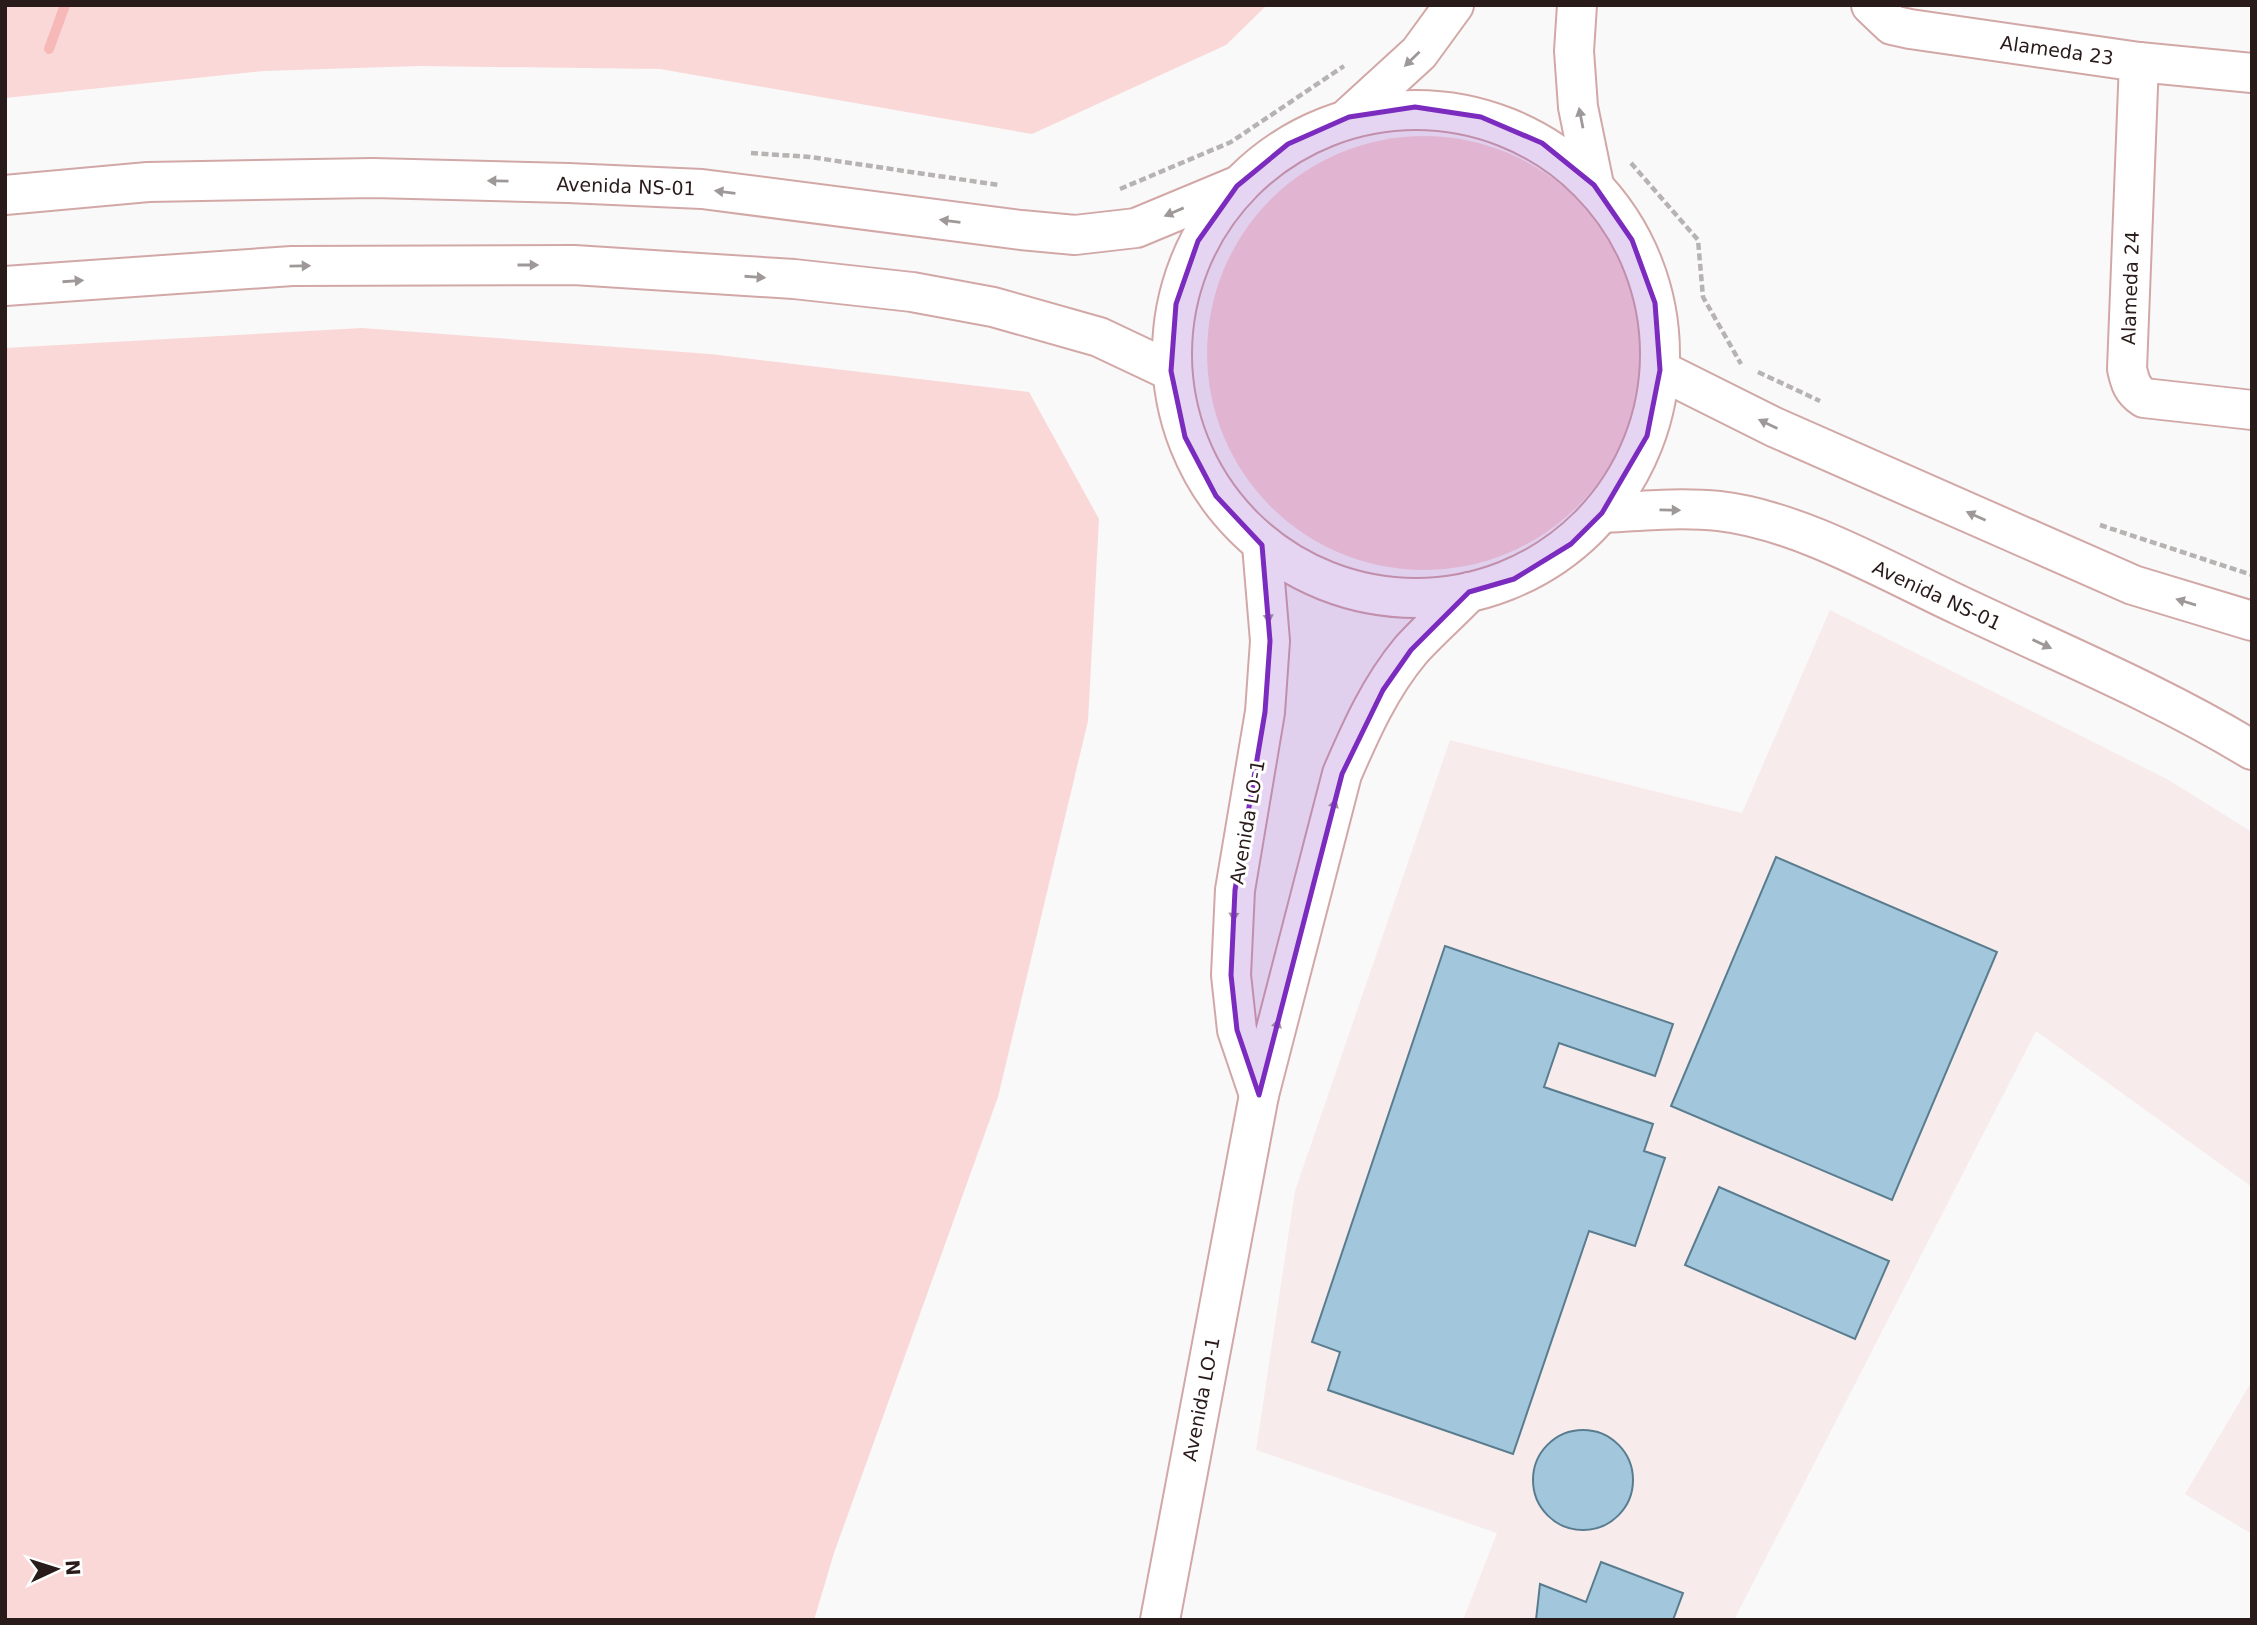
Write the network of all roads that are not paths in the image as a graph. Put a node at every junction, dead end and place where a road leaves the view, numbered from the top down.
1 (1454, 5) edge
2 (1577, 5) edge
3 (1871, 5) edge
4 (2138, 62) junction
5 (2252, 73) edge
6 (1349, 117) junction
7 (1594, 185) junction
8 (1237, 186) junction
9 (5, 195) edge
10 (5, 286) edge
11 (1660, 370) junction
12 (1171, 371) junction
13 (2252, 410) edge
14 (1602, 513) junction
15 (1262, 545) junction
16 (1469, 593) junction
17 (2252, 621) edge
18 (2252, 750) edge
19 (1259, 1095) junction
20 (1160, 1620) edge

1 -> 6 street
7 -> 2 street
3 - 4 street, Alameda 23
4 - 5 street, Alameda 23
4 - 13 street, Alameda 24
6 - 7 street
6 - 8 street
7 - 11 street
8 -> 9 street, Avenida NS-01
8 - 12 street
10 -> 12 street
11 - 14 street
17 -> 11 street
12 - 15 street
14 - 16 street
14 -> 18 street, Avenida NS-01
15 - 16 street
15 -> 19 street, Avenida LO-1
19 -> 16 street, Avenida LO-1
19 - 20 street, Avenida LO-1

